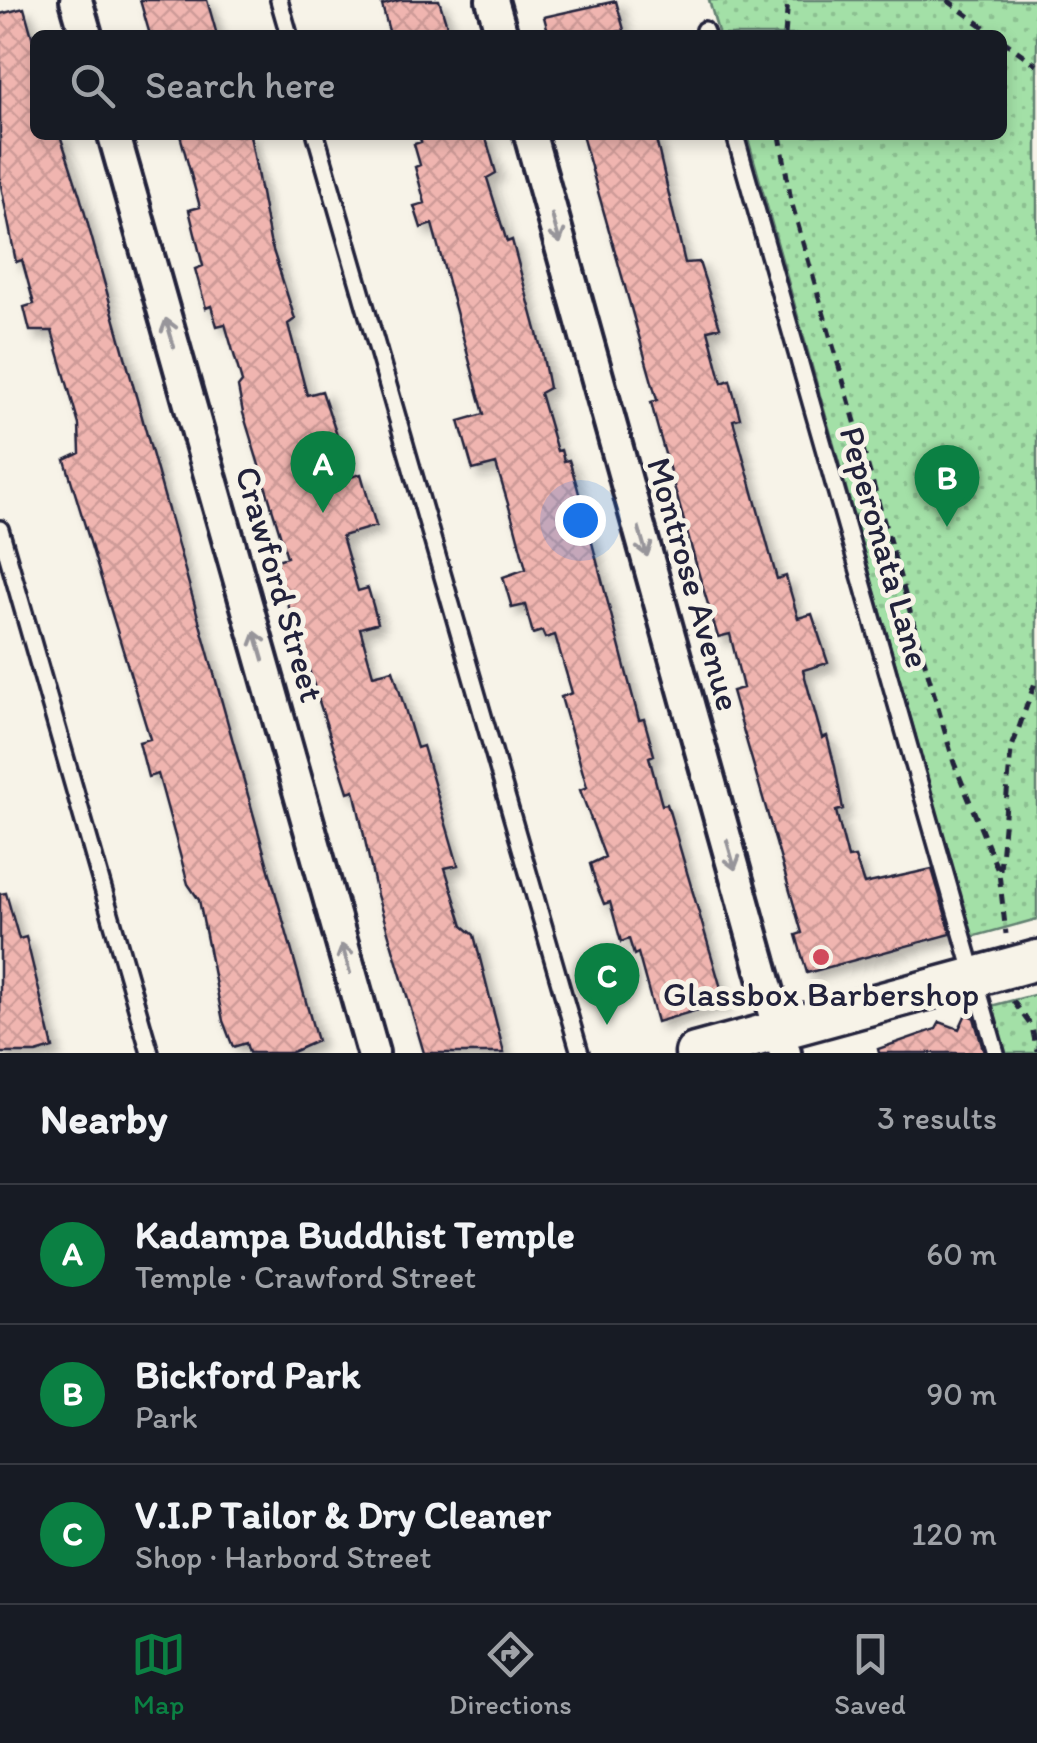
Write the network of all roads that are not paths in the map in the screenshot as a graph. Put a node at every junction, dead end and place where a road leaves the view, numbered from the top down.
1 (76, 0) edge
2 (279, 0) edge
3 (492, 0) edge
4 (85, 30) edge
5 (288, 30) edge
6 (501, 30) edge
7 (115, 140) edge
8 (317, 140) edge
9 (531, 140) edge
10 (736, 140) edge
11 (0, 529) edge
12 (1037, 960) edge
13 (975, 976) junction
14 (782, 1041) edge
15 (150, 1053) edge
16 (373, 1053) edge
17 (580, 1053) edge
18 (696, 1053) edge
19 (996, 1053) edge

1 - 4 street
2 - 5 lane
3 - 6 street
16 -> 7 street, Crawford Street
8 - 17 lane
9 -> 14 street, Montrose Avenue
10 - 13 lane, Peperonata Lane
11 - 15 lane
12 - 13 street
13 - 14 street
13 - 19 lane, Peperonata Lane
14 - 18 street

